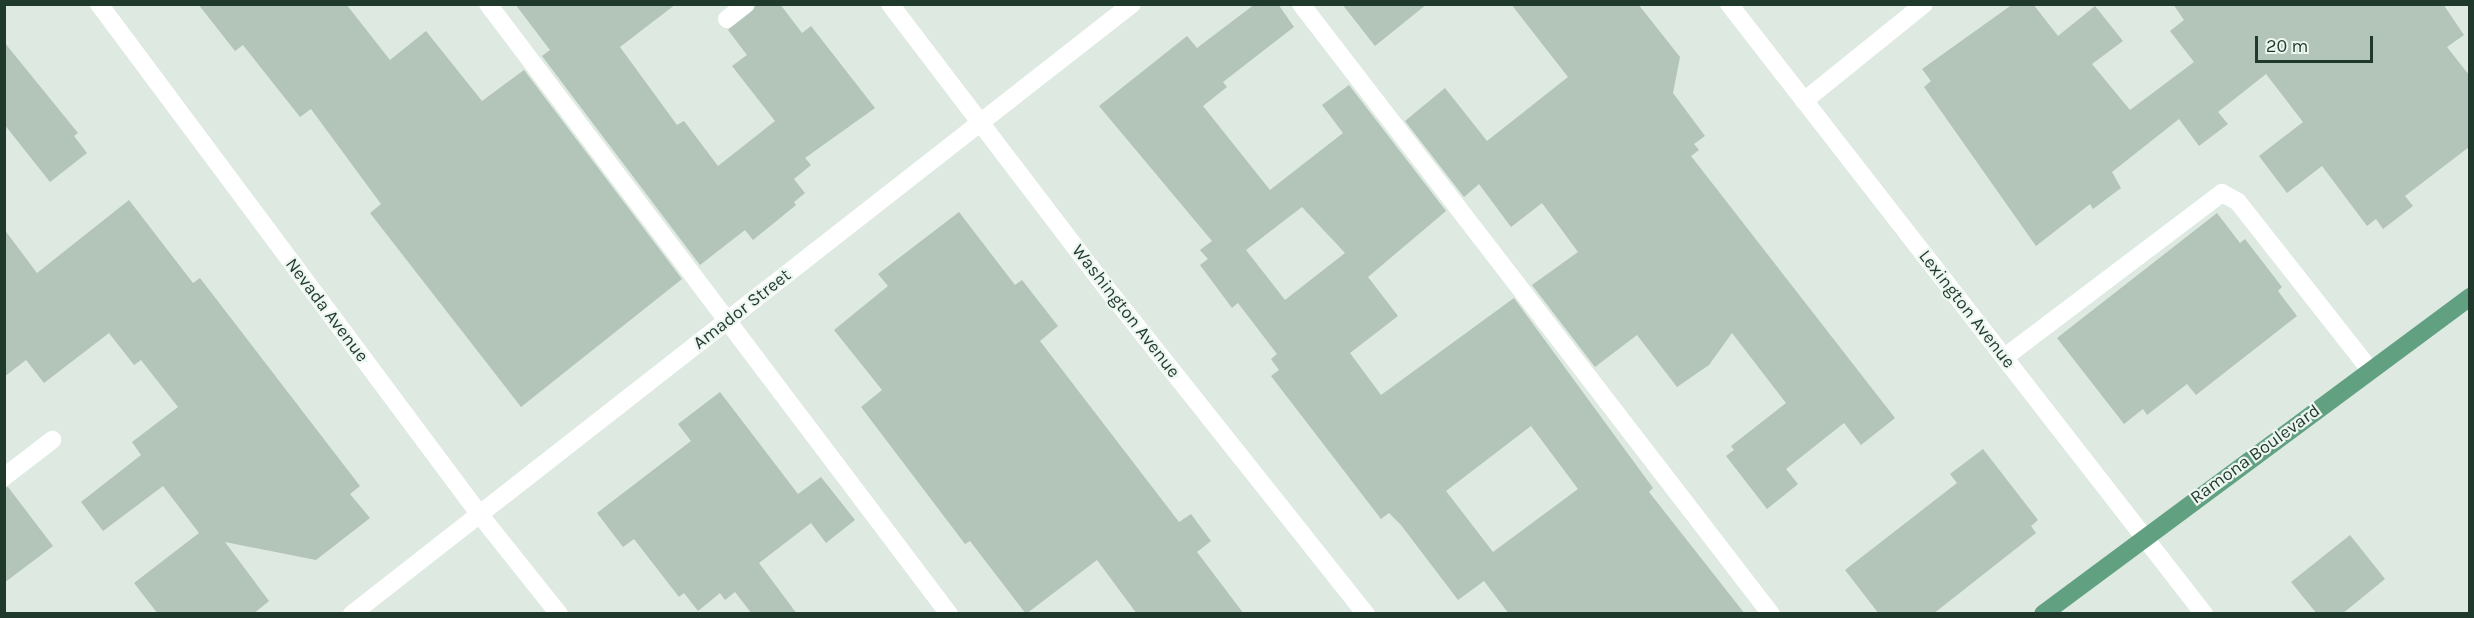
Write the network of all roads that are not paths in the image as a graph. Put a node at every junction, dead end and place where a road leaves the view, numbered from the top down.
1 (99, 4) edge
2 (488, 4) edge
3 (746, 4) edge
4 (890, 4) edge
5 (1132, 4) edge
6 (1301, 4) edge
7 (1729, 4) edge
8 (1924, 4) edge
9 (727, 19) dead end
10 (1804, 101) junction
11 (979, 122) junction
12 (2469, 297) edge
13 (725, 322) junction
14 (2004, 357) junction
15 (2370, 370) junction
16 (52, 440) dead end
17 (4, 477) edge
18 (480, 515) junction
19 (2144, 536) junction
20 (352, 614) edge
21 (559, 614) edge
22 (949, 614) edge
23 (1366, 614) edge
24 (1771, 614) edge
25 (2043, 614) edge
26 (2204, 614) edge

1 - 18 street, Nevada Avenue
2 - 13 street
3 - 9 street
4 - 11 street, Washington Avenue
5 - 11 street, Amador Street
6 - 24 street
7 - 10 street, Lexington Avenue
8 - 10 street
10 - 14 street, Lexington Avenue
11 - 13 street, Amador Street
11 - 23 street, Washington Avenue
12 - 15 main road, Ramona Boulevard
13 - 18 street, Amador Street
13 - 22 street
14 - 15 street
14 - 19 street, Lexington Avenue
15 - 19 main road, Ramona Boulevard
16 - 17 street
18 - 20 street, Amador Street
18 - 21 street, Nevada Avenue
19 - 25 main road, Ramona Boulevard
19 - 26 street, Lexington Avenue

